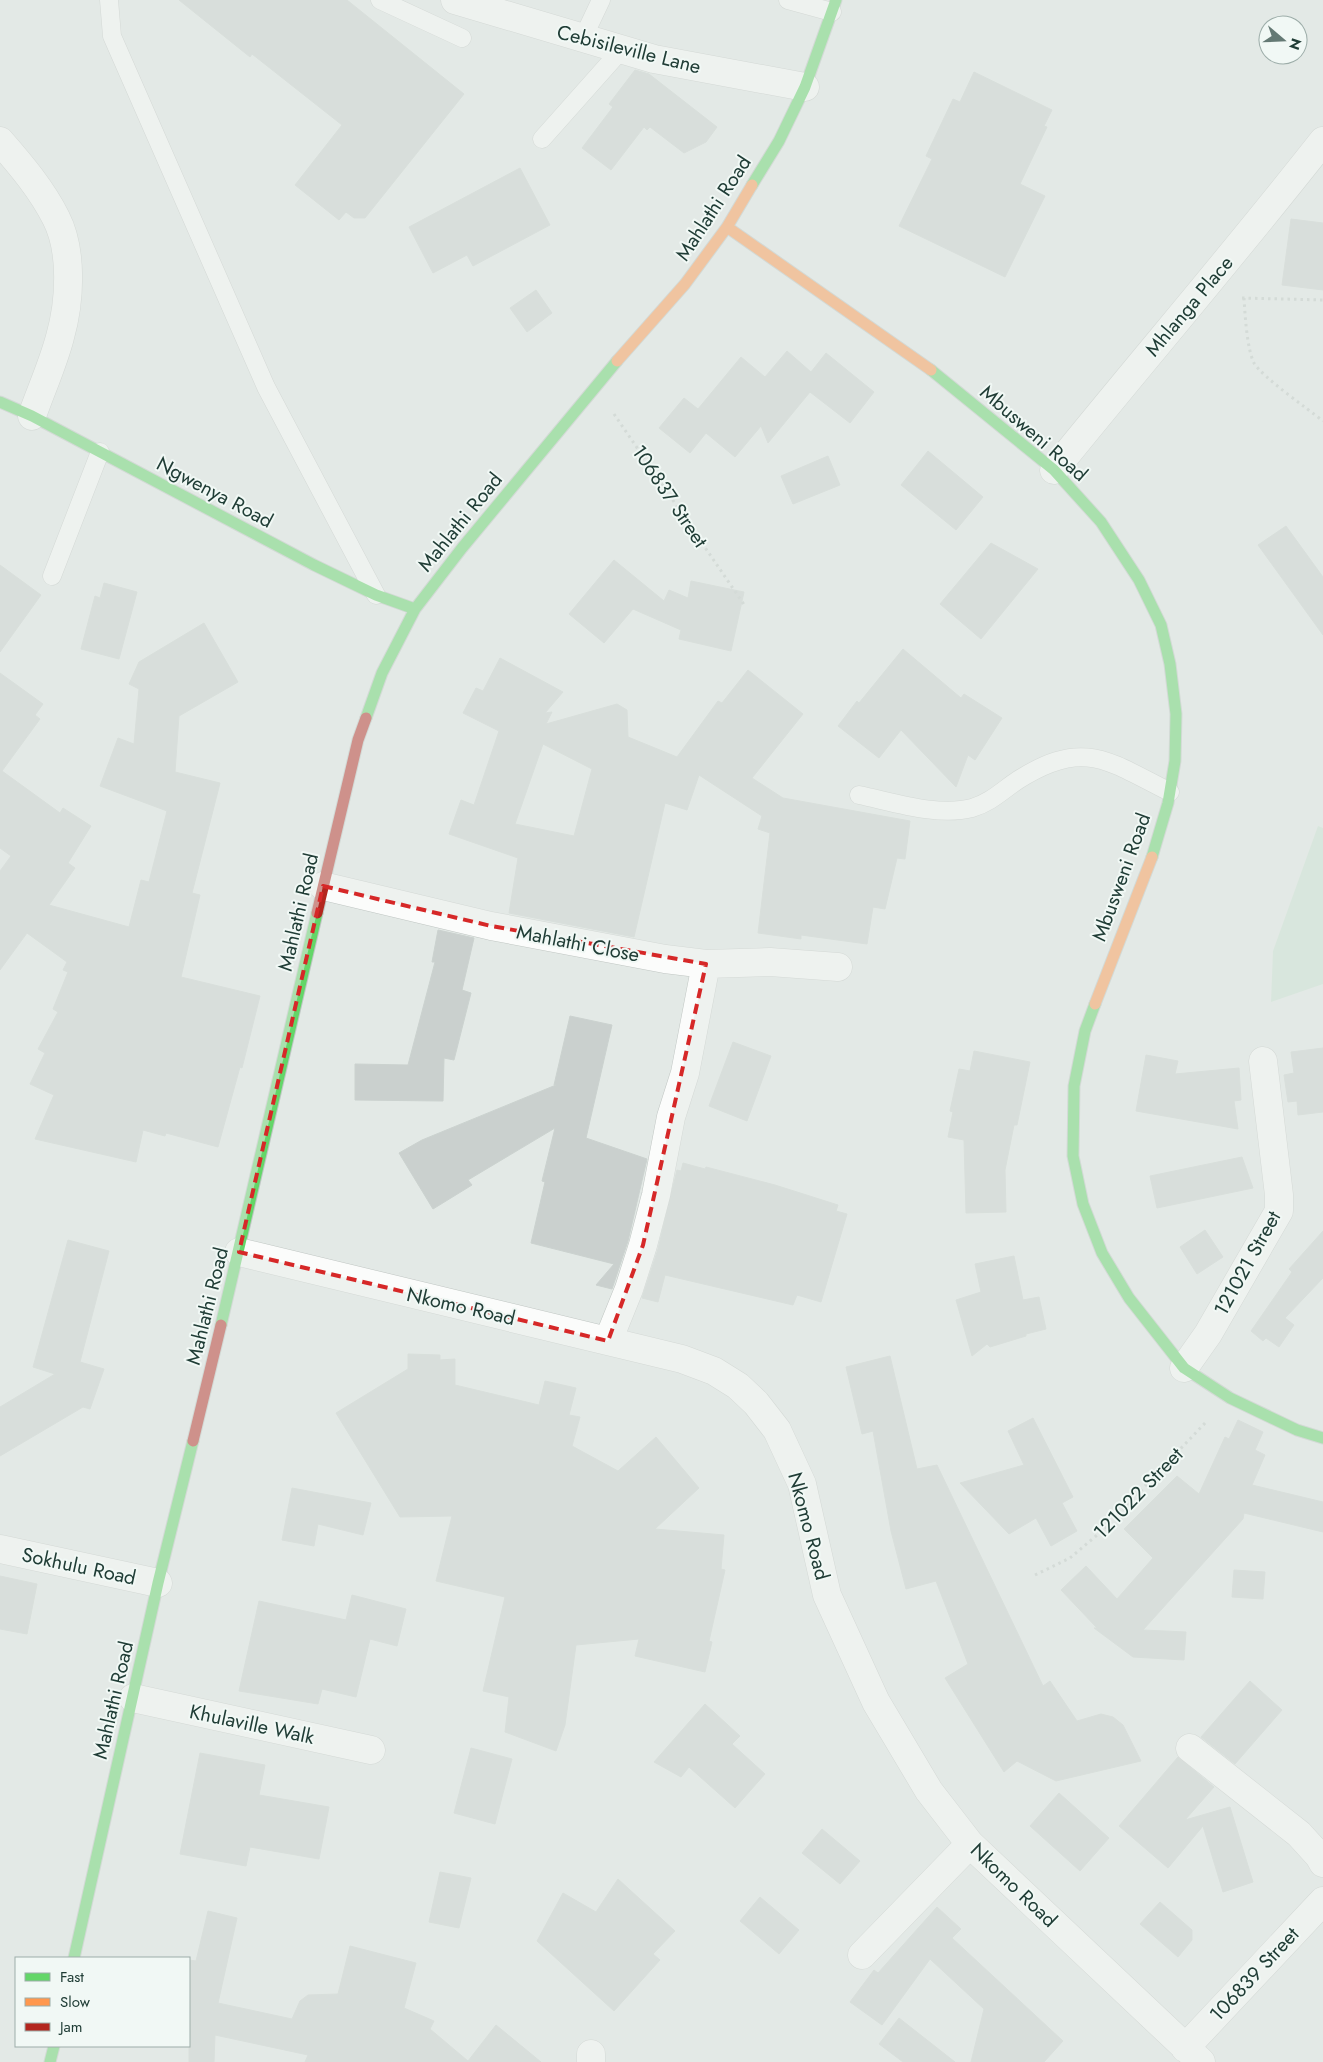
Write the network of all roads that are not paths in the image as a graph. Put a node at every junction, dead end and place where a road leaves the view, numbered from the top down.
1 (109, 0) edge
2 (380, 0) edge
3 (455, 0) edge
4 (601, 0) edge
5 (788, 0) edge
6 (834, 6) edge
7 (462, 38) dead end
8 (583, 38) junction
9 (622, 49) junction
10 (805, 87) junction
11 (542, 139) dead end
12 (0, 141) edge
13 (1323, 142) edge
14 (727, 227) junction
15 (0, 402) edge
16 (32, 416) junction
17 (100, 452) junction
18 (1054, 470) junction
19 (52, 576) dead end
20 (376, 596) junction
21 (416, 609) junction
22 (1170, 792) junction
23 (859, 795) dead end
24 (323, 886) junction
25 (706, 964) junction
26 (838, 967) dead end
27 (1263, 1060) dead end
28 (239, 1252) junction
29 (608, 1341) junction
30 (1184, 1368) junction
31 (1323, 1438) edge
32 (0, 1549) edge
33 (158, 1584) junction
34 (133, 1698) junction
35 (1190, 1748) dead end
36 (371, 1750) dead end
37 (970, 1844) junction
38 (1323, 1863) edge
39 (1323, 1901) edge
40 (862, 1955) dead end
41 (74, 1957) edge
42 (54, 2047) edge
43 (1193, 2055) edge
44 (50, 2062) edge

1 - 20 lane
2 - 7 lane
3 - 8 street, Cebisileville Lane
4 - 8 lane
5 - 6 lane
6 - 10 street, Mahlathi Road
8 - 9 street, Cebisileville Lane
9 - 10 street, Cebisileville Lane
9 - 11 lane
10 - 14 street, Mahlathi Road
12 - 16 street
13 - 18 street, Mhlanga Place
14 - 18 street, Mbusweni Road
14 - 21 street, Mahlathi Road
15 - 16 street, Ngwenya Road
16 - 17 street, Ngwenya Road
17 - 19 lane
17 - 20 street, Ngwenya Road
18 - 22 street, Mbusweni Road
20 - 21 street, Ngwenya Road
21 - 24 street, Mahlathi Road
22 - 23 lane
22 - 30 street, Mbusweni Road
24 - 25 street, Mahlathi Close
24 - 28 street, Mahlathi Road
25 - 26 street, Mahlathi Close
25 - 29 street
27 - 30 street, 121021 Street
28 - 29 street, Nkomo Road
28 - 33 street, Mahlathi Road
29 - 37 street, Nkomo Road
30 - 31 street, Mbusweni Road
32 - 33 street, Sokhulu Road
33 - 34 street, Mahlathi Road
34 - 36 street, Khulaville Walk
34 - 41 street, Mahlathi Road
35 - 38 street
37 - 40 street
37 - 43 street, Nkomo Road
39 - 43 street, 106839 Street
42 - 44 street

